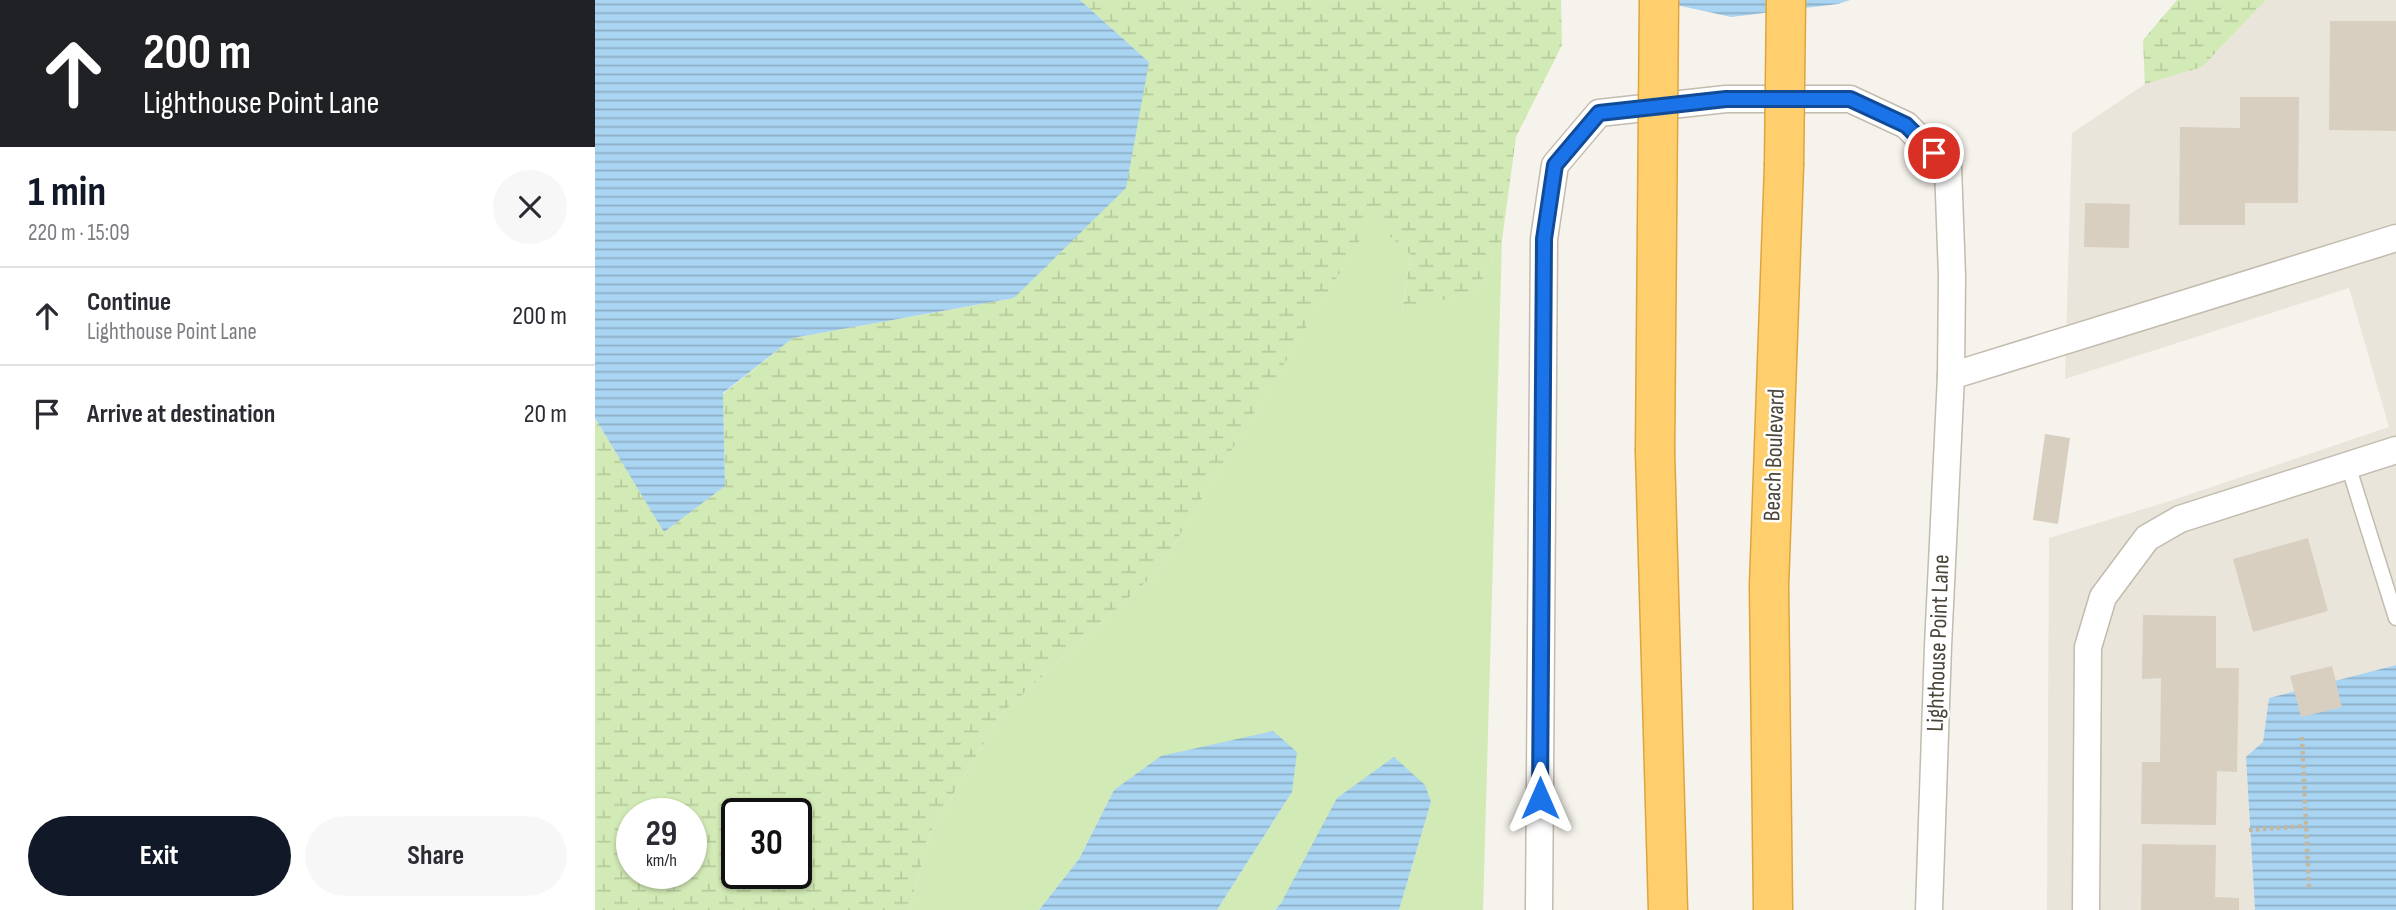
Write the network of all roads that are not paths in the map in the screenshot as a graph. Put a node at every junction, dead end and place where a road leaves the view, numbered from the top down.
1 (1659, 0) edge
2 (1786, 0) edge
3 (2396, 238) edge
4 (1951, 376) junction
5 (2396, 450) edge
6 (2348, 465) junction
7 (2396, 618) edge
8 (1539, 910) edge
9 (1668, 910) edge
10 (1773, 910) edge
11 (1929, 910) edge
12 (2086, 910) edge

1 - 9 highway, bridge
2 - 10 highway, Beach Boulevard, bridge
3 - 4 street
4 - 8 street, Lighthouse Point Lane
4 - 11 street, Lighthouse Point Lane
5 - 6 street
6 - 7 lane
6 - 12 street

